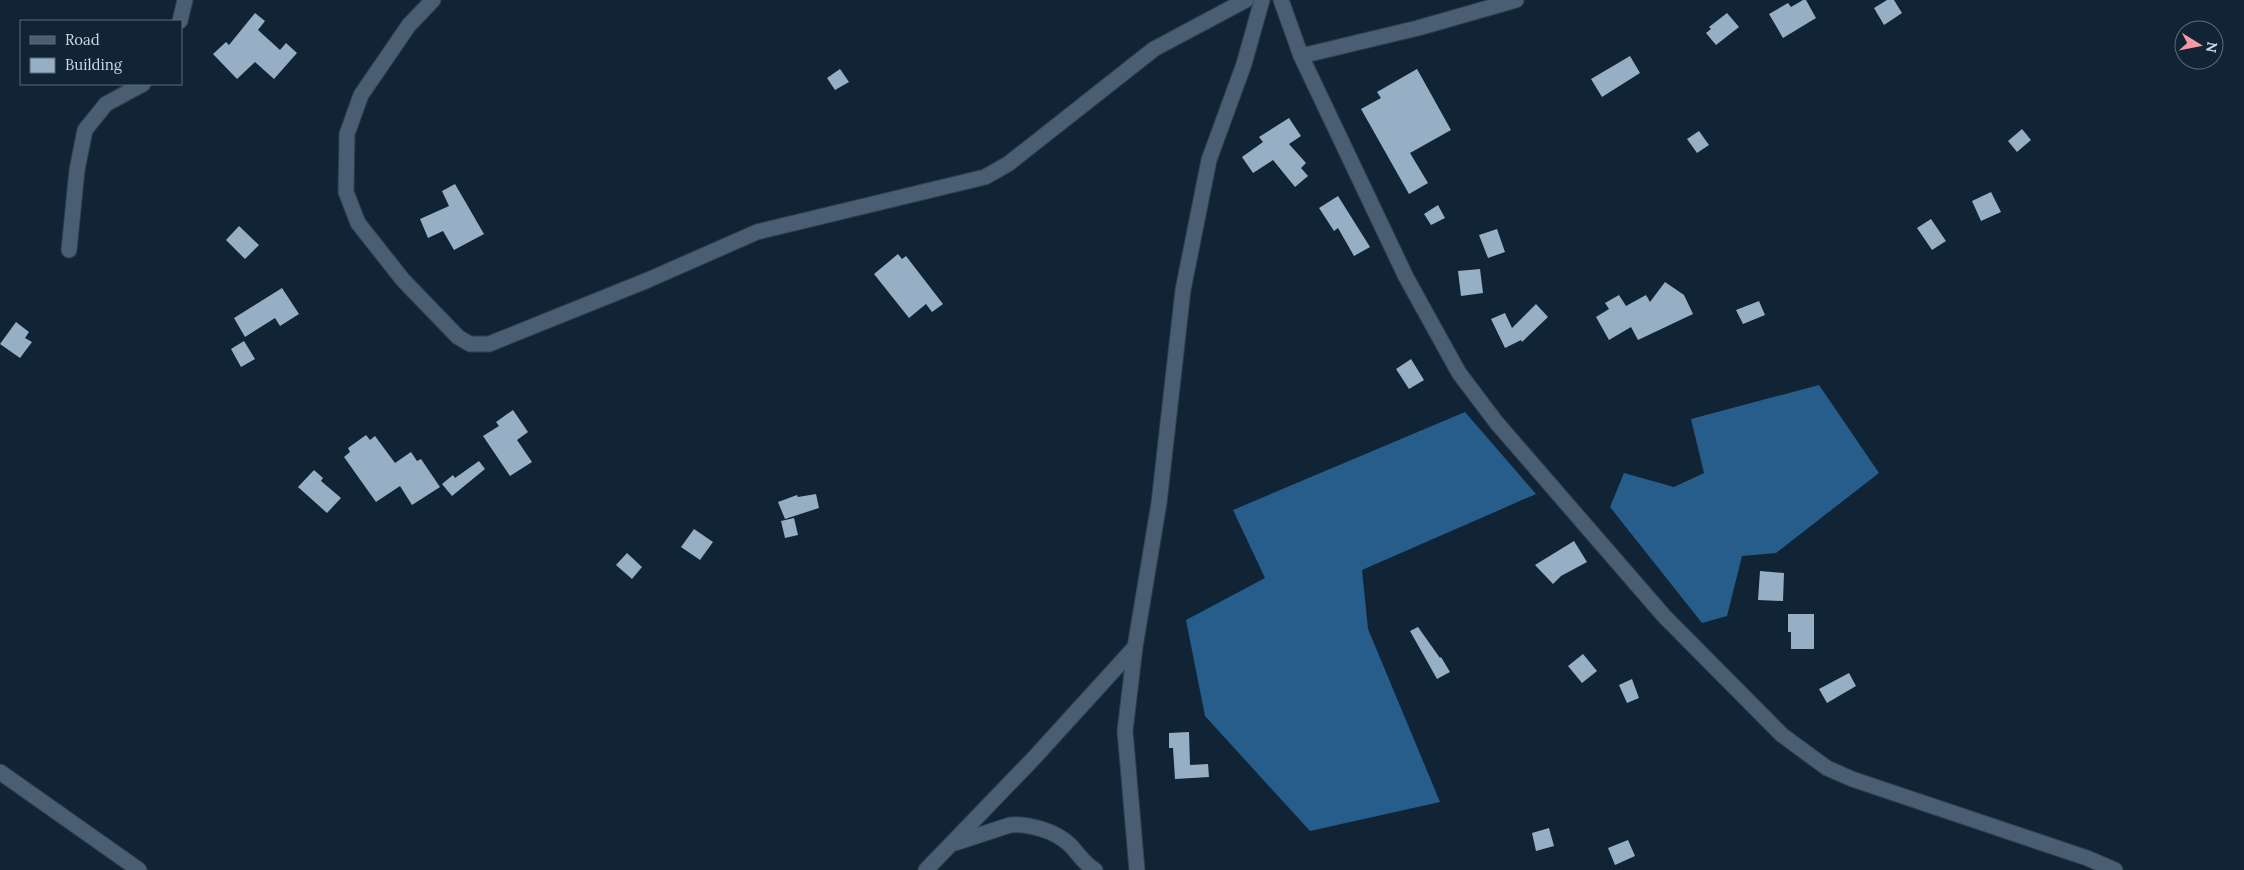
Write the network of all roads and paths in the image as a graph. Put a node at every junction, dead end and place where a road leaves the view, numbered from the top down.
1 (185, 0) edge
2 (433, 0) edge
3 (1246, 0) edge
4 (1262, 0) edge
5 (1281, 0) edge
6 (1516, 0) edge
7 (180, 20) edge
8 (1301, 56) junction
9 (141, 85) edge
10 (68, 250) dead end
11 (1135, 647) junction
12 (0, 772) edge
13 (953, 844) junction
14 (139, 870) edge
15 (926, 870) edge
16 (1095, 870) edge
17 (1137, 870) edge
18 (2115, 870) edge

1 - 7 street
2 - 3 street
4 - 11 street
5 - 8 street
6 - 8 street
8 - 18 street
9 - 10 street
11 - 13 street
11 - 17 street
12 - 14 street
13 - 15 street
13 - 16 street

